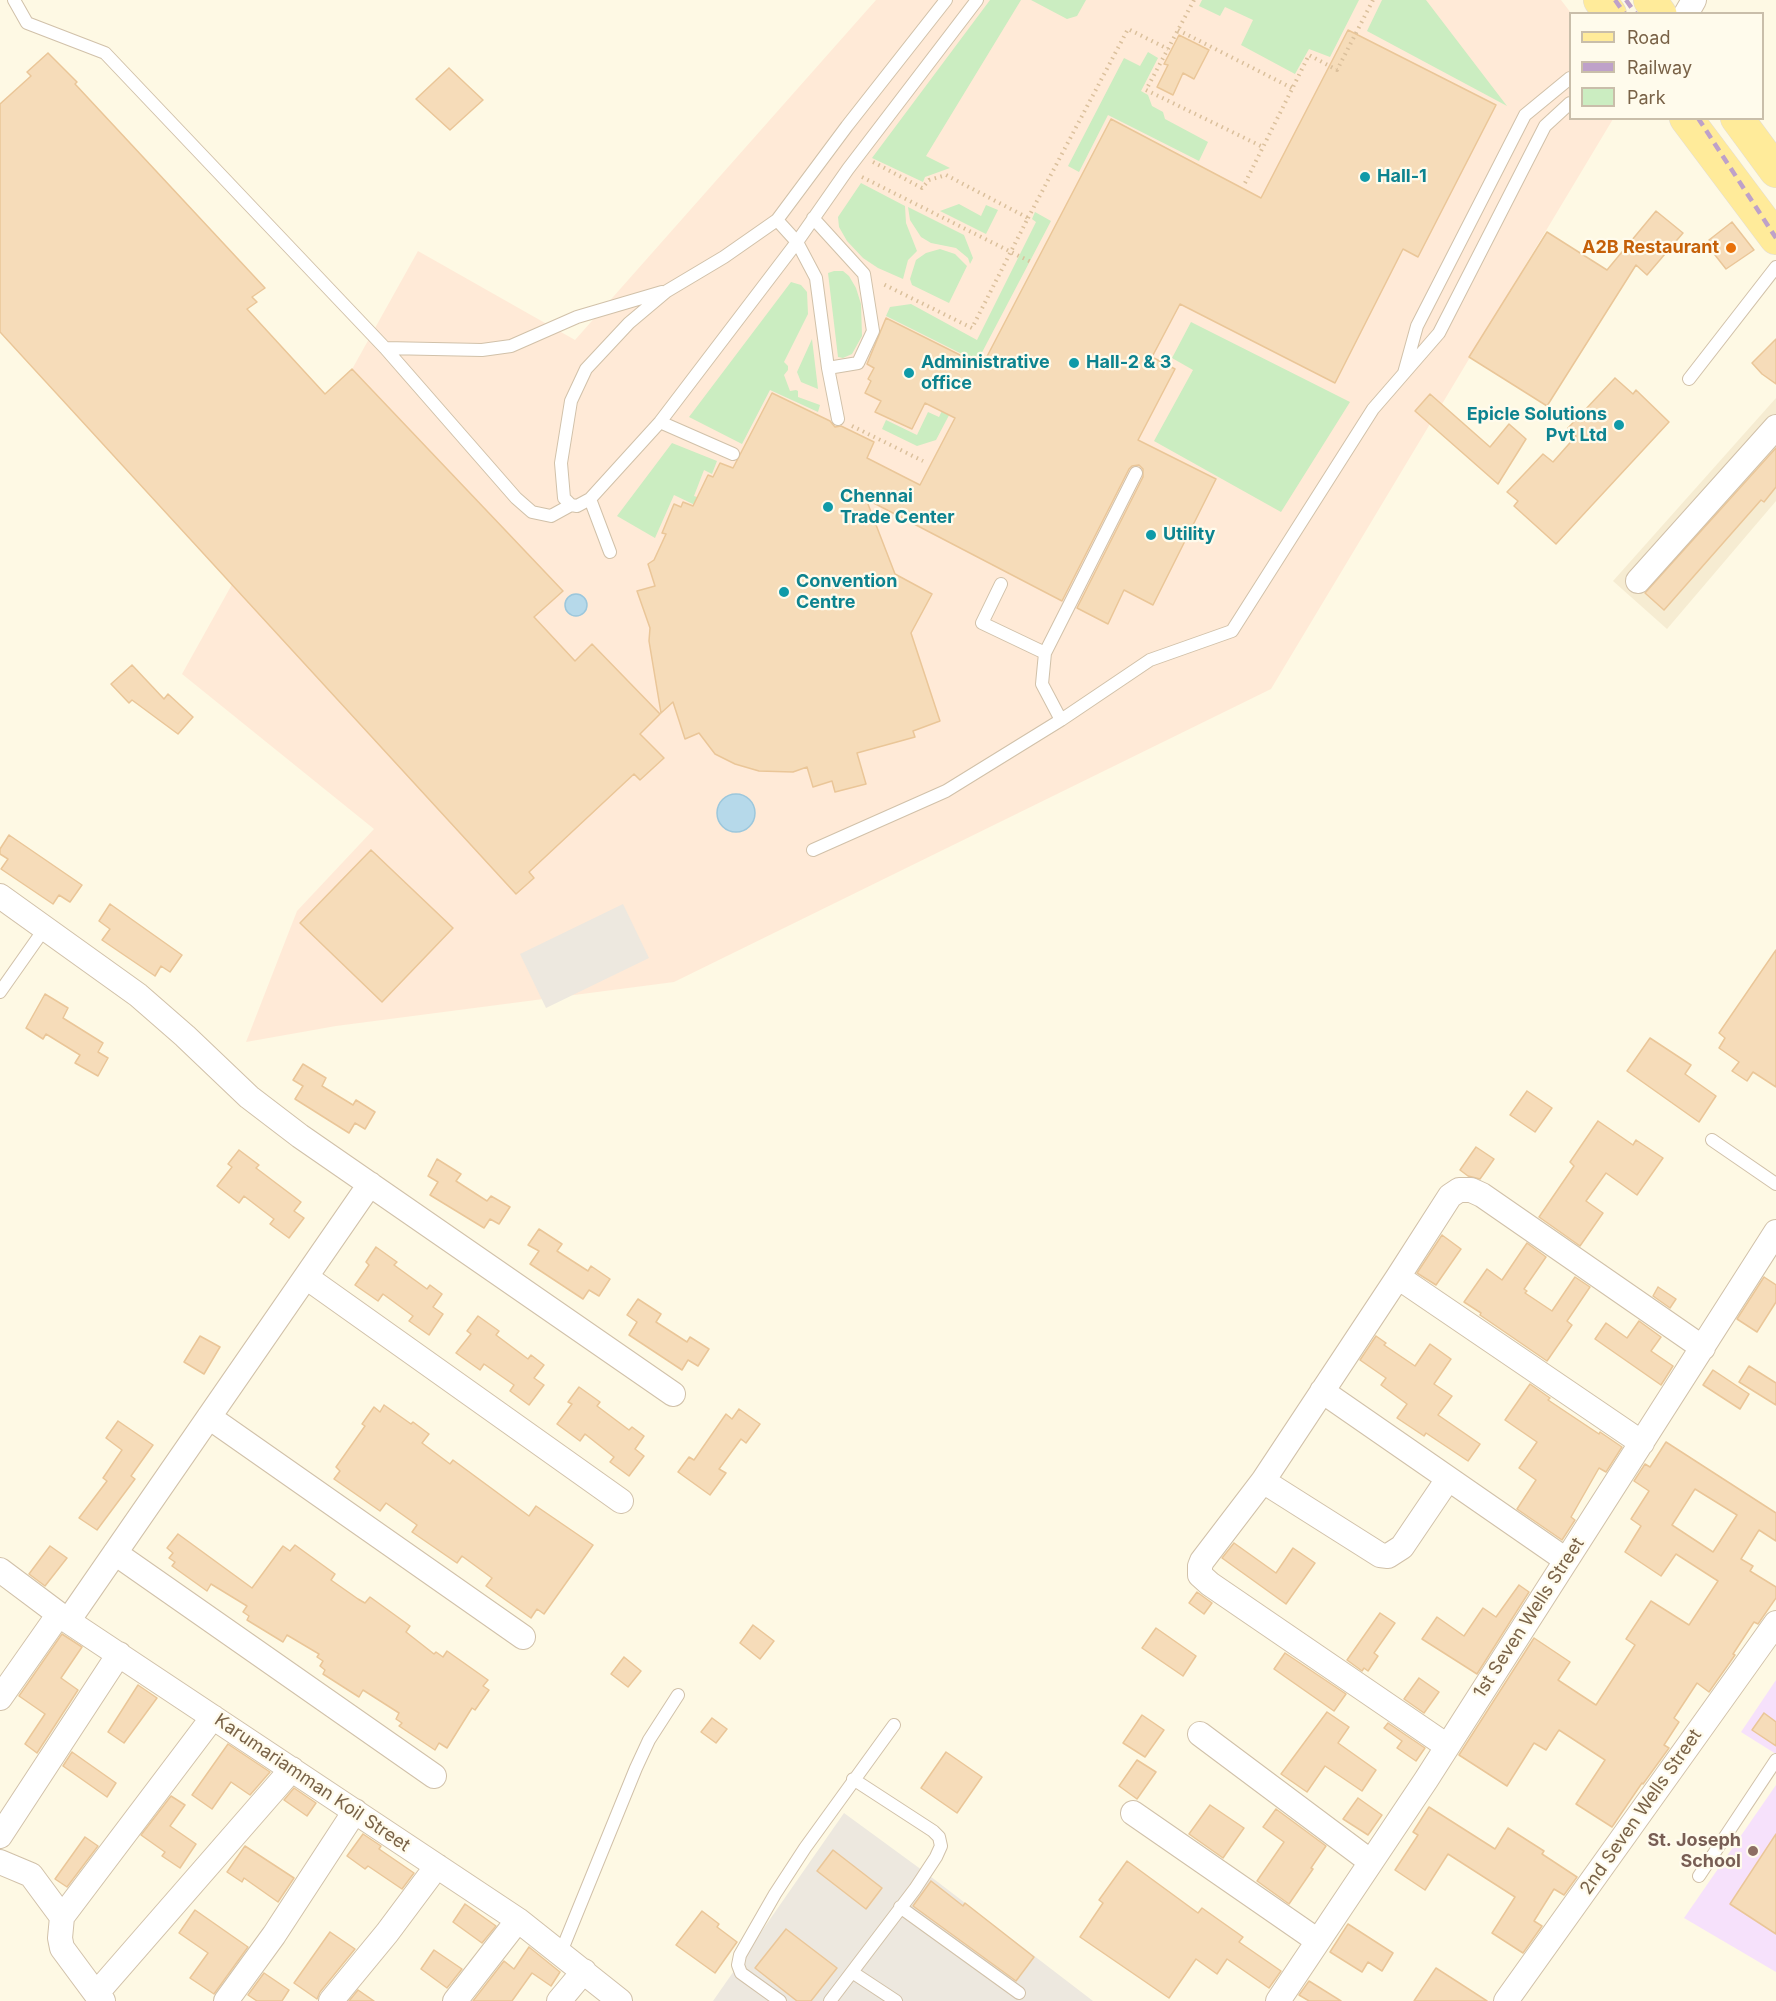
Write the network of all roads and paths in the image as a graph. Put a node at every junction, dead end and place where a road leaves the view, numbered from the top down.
1 (14, 0) edge
2 (946, 0) edge
3 (977, 0) edge
4 (1194, 0) edge
5 (1372, 0) edge
6 (1178, 30) junction
7 (1168, 49) junction
8 (1569, 79) edge
9 (1292, 88) junction
10 (1569, 104) edge
11 (1688, 120) edge
12 (1738, 120) edge
13 (1263, 147) junction
14 (859, 155) junction
15 (848, 169) junction
16 (1776, 171) edge
17 (1245, 183) dead end
18 (813, 218) junction
19 (1028, 218) junction
20 (777, 220) junction
21 (1776, 238) edge
22 (797, 242) junction
23 (1009, 252) junction
24 (1033, 263) dead end
25 (1776, 267) edge
26 (864, 274) junction
27 (667, 291) junction
28 (385, 348) junction
29 (828, 368) junction
30 (1402, 377) junction
31 (1689, 379) dead end
32 (838, 419) joint
33 (660, 422) junction
34 (1776, 427) edge
35 (733, 454) dead end
36 (923, 461) dead end
37 (1136, 473) dead end
38 (590, 499) junction
39 (571, 506) junction
40 (610, 552) dead end
41 (1638, 581) dead end
42 (1001, 584) dead end
43 (1045, 653) junction
44 (1060, 720) junction
45 (813, 850) dead end
46 (0, 896) edge
47 (45, 928) junction
48 (0, 992) edge
49 (1712, 1140) dead end
50 (370, 1184) junction
51 (1776, 1184) edge
52 (1776, 1232) edge
53 (306, 1277) junction
54 (1398, 1277) junction
55 (1703, 1348) junction
56 (1322, 1391) junction
57 (673, 1394) dead end
58 (209, 1417) junction
59 (1642, 1443) junction
60 (1448, 1479) junction
61 (1263, 1481) junction
62 (621, 1501) dead end
63 (115, 1553) junction
64 (1566, 1560) junction
65 (0, 1570) edge
66 (63, 1618) junction
67 (1776, 1623) edge
68 (523, 1638) dead end
69 (119, 1654) junction
70 (678, 1695) dead end
71 (0, 1698) edge
72 (213, 1717) junction
73 (894, 1725) dead end
74 (1200, 1734) dead end
75 (1447, 1746) junction
76 (1776, 1760) edge
77 (292, 1769) junction
78 (434, 1776) dead end
79 (853, 1779) junction
80 (355, 1811) junction
81 (1133, 1813) dead end
82 (0, 1836) edge
83 (0, 1862) edge
84 (1371, 1862) junction
85 (437, 1866) junction
86 (1699, 1876) dead end
87 (900, 1908) junction
88 (62, 1917) junction
89 (518, 1920) junction
90 (1318, 1941) junction
91 (561, 1952) junction
92 (584, 1971) junction
93 (852, 1972) junction
94 (1019, 1993) dead end
95 (100, 1998) edge
96 (226, 2001) edge
97 (331, 2001) edge
98 (455, 2001) edge
99 (559, 2001) edge
100 (620, 2001) edge
101 (780, 2001) edge
102 (830, 2001) edge
103 (896, 2001) edge
104 (1278, 2001) edge
105 (1506, 2001) edge

1 - 28 lane
2 - 20 lane
3 - 14 lane
4 - 6 path
5 - 9 path
6 - 7 path
6 - 9 path
7 - 13 path
7 - 19 path
8 - 30 lane
9 - 13 path
10 - 30 lane
11 - 21 main road
12 - 16 main road
13 - 17 path
14 - 15 lane
14 - 19 path
15 - 18 lane
15 - 23 path
18 - 22 lane
18 - 26 lane
19 - 23 path
20 - 22 lane
20 - 27 lane
22 - 29 lane
22 - 33 lane
23 - 24 path
23 - 26 path
25 - 31 lane
26 - 29 lane
27 - 28 lane
27 - 39 lane
28 - 39 lane
29 - 32 lane
30 - 44 lane
32 - 36 path
33 - 35 lane
33 - 38 lane
34 - 41 street
37 - 43 lane
38 - 39 lane
38 - 40 lane
42 - 43 lane
43 - 44 lane
44 - 45 lane
46 - 47 street
47 - 48 lane
47 - 50 street
49 - 51 lane
50 - 53 street
50 - 57 street
52 - 55 street, 1st Seven Wells Street
53 - 58 street
53 - 62 street
54 - 55 street
54 - 56 street
54 - 59 street
55 - 59 street, 1st Seven Wells Street
56 - 60 street
56 - 61 street
58 - 63 street
58 - 68 street
59 - 64 street, 1st Seven Wells Street
60 - 61 street
60 - 64 street
61 - 75 street
63 - 66 street
63 - 78 street
64 - 75 street, 1st Seven Wells Street
65 - 66 street, Karumariamman Koil Street
66 - 69 street, Karumariamman Koil Street
66 - 71 street
67 - 105 street, 2nd Seven Wells Street
69 - 72 street, Karumariamman Koil Street
69 - 82 street
70 - 91 lane
72 - 77 street, Karumariamman Koil Street
72 - 88 street
73 - 79 lane
74 - 84 street
75 - 84 street, 1st Seven Wells Street
76 - 86 lane
77 - 80 street, Karumariamman Koil Street
77 - 95 street
79 - 87 lane
79 - 101 lane
80 - 85 street, Karumariamman Koil Street
80 - 96 street
81 - 90 street
83 - 88 street
84 - 90 street, 1st Seven Wells Street
85 - 89 street, Karumariamman Koil Street
85 - 97 street
87 - 93 lane
87 - 94 lane
88 - 95 street
89 - 91 street, Karumariamman Koil Street
89 - 98 street
90 - 104 street, 1st Seven Wells Street
91 - 92 street, Karumariamman Koil Street
92 - 99 street
92 - 100 street, Karumariamman Koil Street
93 - 102 lane
93 - 103 lane

